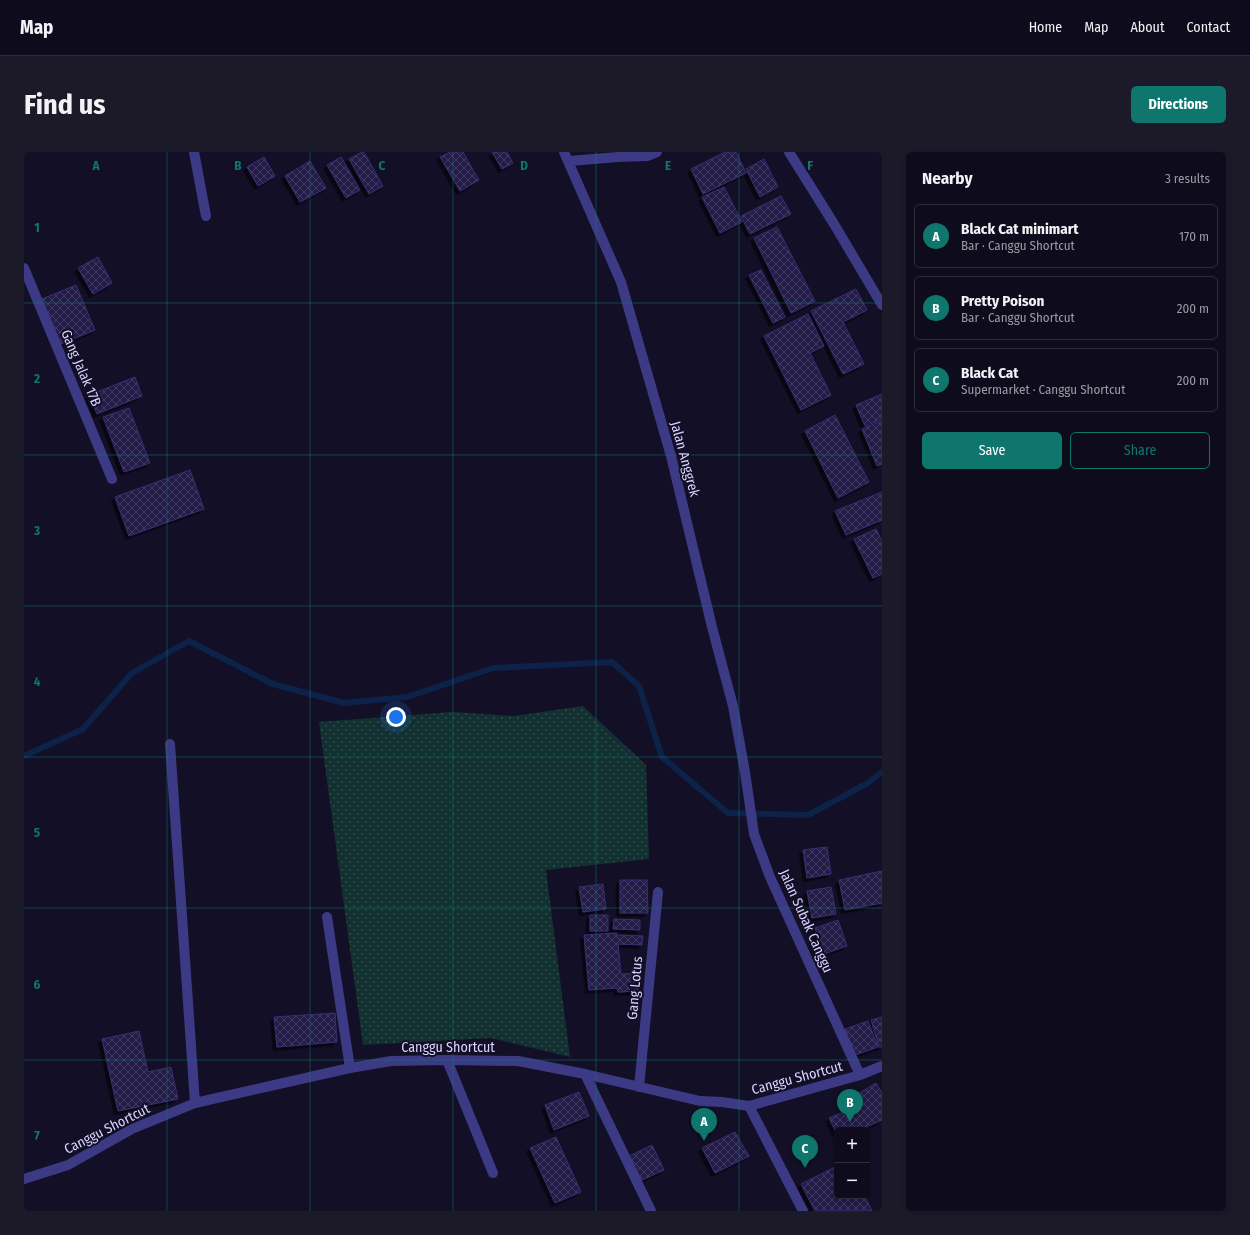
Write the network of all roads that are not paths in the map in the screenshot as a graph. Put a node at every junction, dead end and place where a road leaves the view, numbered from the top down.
1 (194, 152) edge
2 (657, 152) edge
3 (789, 152) edge
4 (566, 156) edge
5 (206, 216) dead end
6 (24, 268) edge
7 (882, 305) edge
8 (112, 479) dead end
9 (170, 744) dead end
10 (745, 772) joint
11 (658, 892) dead end
12 (327, 917) dead end
13 (447, 1060) junction
14 (350, 1068) junction
15 (881, 1068) edge
16 (585, 1074) junction
17 (860, 1075) junction
18 (639, 1087) junction
19 (195, 1103) junction
20 (749, 1106) junction
21 (493, 1173) dead end
22 (24, 1179) edge
23 (651, 1211) edge
24 (803, 1211) edge

1 - 5 street
2 - 4 street, Jalan Anggrek
3 - 7 street
4 - 10 street, Jalan Anggrek
6 - 8 street, Gang Jalak 17B
9 - 19 street
10 - 17 street, Jalan Subak Canggu
11 - 18 street, Gang Lotus
12 - 14 street
13 - 14 street, Canggu Shortcut
13 - 16 street, Canggu Shortcut
13 - 21 street
14 - 19 street, Canggu Shortcut
15 - 17 street, Canggu Shortcut
16 - 18 street, Canggu Shortcut
16 - 23 street
17 - 20 street, Canggu Shortcut
18 - 20 street, Canggu Shortcut
19 - 22 street, Canggu Shortcut
20 - 24 street

